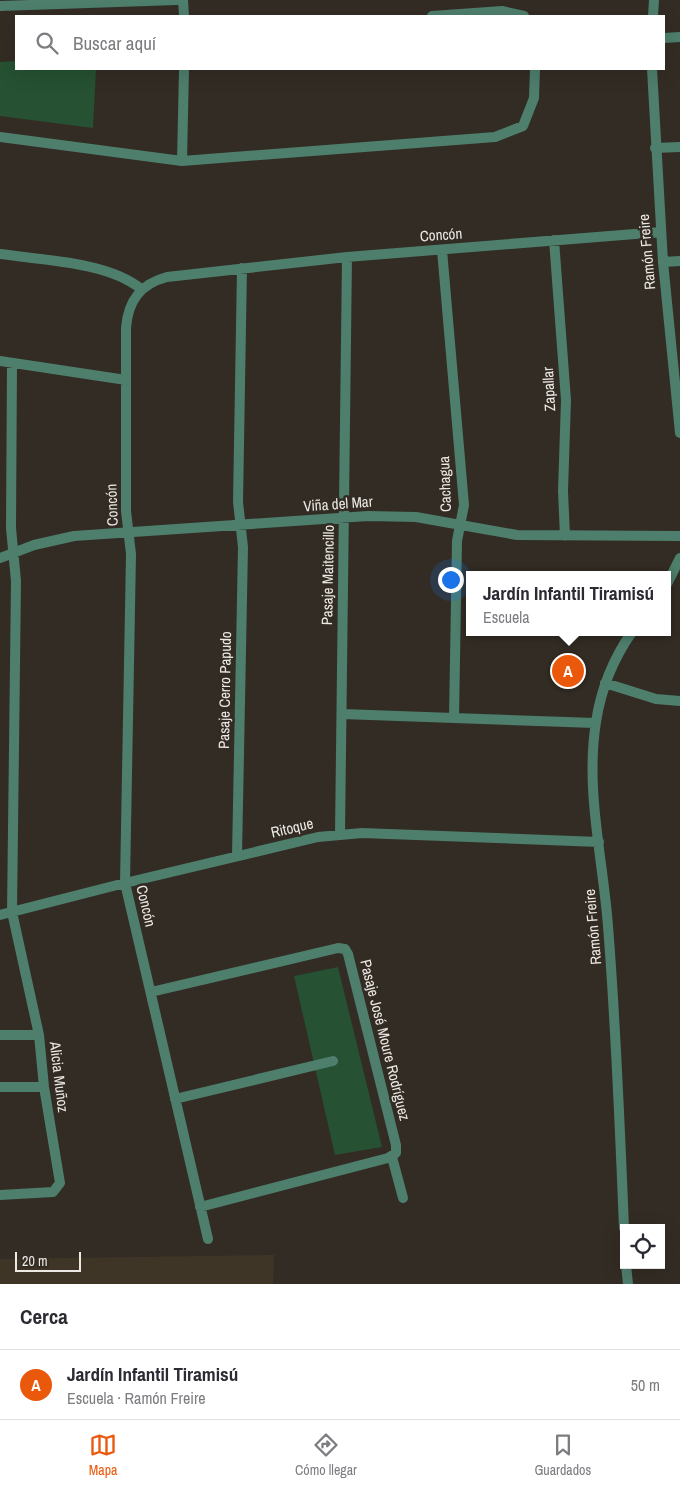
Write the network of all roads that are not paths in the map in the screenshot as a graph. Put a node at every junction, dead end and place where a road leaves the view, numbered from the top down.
1 (177, 0) edge
2 (183, 0) edge
3 (654, 0) edge
4 (0, 6) edge
5 (184, 15) edge
6 (446, 15) edge
7 (520, 15) edge
8 (653, 15) edge
9 (680, 37) edge
10 (665, 38) edge
11 (184, 70) edge
12 (535, 70) edge
13 (652, 70) edge
14 (0, 137) edge
15 (680, 147) edge
16 (655, 148) junction
17 (182, 161) junction
18 (660, 232) junction
19 (554, 240) junction
20 (442, 250) junction
21 (0, 254) edge
22 (348, 257) junction
23 (680, 260) edge
24 (663, 262) junction
25 (242, 268) junction
26 (141, 289) junction
27 (0, 361) edge
28 (12, 363) junction
29 (126, 380) junction
30 (680, 433) edge
31 (344, 518) junction
32 (240, 525) junction
33 (460, 525) junction
34 (128, 532) junction
35 (565, 536) junction
36 (680, 536) edge
37 (14, 552) junction
38 (0, 558) edge
39 (680, 558) edge
40 (671, 576) edge
41 (630, 636) edge
42 (605, 683) junction
43 (680, 701) edge
44 (342, 714) junction
45 (454, 718) junction
46 (596, 723) junction
47 (340, 834) junction
48 (598, 842) junction
49 (237, 856) junction
50 (125, 883) junction
51 (12, 912) junction
52 (0, 916) edge
53 (150, 992) junction
54 (0, 1035) edge
55 (39, 1035) junction
56 (333, 1061) dead end
57 (0, 1087) edge
58 (44, 1087) junction
59 (175, 1099) junction
60 (392, 1157) junction
61 (0, 1195) edge
62 (403, 1198) dead end
63 (200, 1207) junction
64 (624, 1224) edge
65 (208, 1239) dead end
66 (626, 1269) edge
67 (628, 1284) edge

1 - 4 street
2 - 5 street
3 - 8 street
6 - 7 street
9 - 10 street
11 - 17 street
12 - 17 street
13 - 16 street, Ramón Freire
14 - 17 street
15 - 16 street
16 - 18 street, Ramón Freire
18 - 19 street, Concón
18 - 24 street, Ramón Freire
19 - 20 street, Concón
19 - 35 street, Zapallar
20 - 22 street, Concón
20 - 33 street, Cachagua
21 - 26 street
22 - 25 street, Concón
22 - 31 street, Pasaje Maitencillo
23 - 24 street
24 - 30 street, Ramón Freire
25 - 26 street, Concón
25 - 32 street, Pasaje Cerro Papudo
26 - 29 street, Concón
27 - 28 street
28 - 29 street
28 - 37 street, Alicia Muñoz
29 - 34 street, Concón
31 - 32 street, Viña del Mar
31 - 33 street, Viña del Mar
31 - 44 street, Pasaje Maitencillo
32 - 34 street, Viña del Mar
32 - 49 street, Pasaje Cerro Papudo
33 - 35 street, Viña del Mar
33 - 45 street, Cachagua
34 - 37 street, Viña del Mar
34 - 50 street, Concón
35 - 36 street, Viña del Mar
37 - 38 street, Viña del Mar
37 - 51 street, Alicia Muñoz
39 - 40 street
41 - 42 street, Ramón Freire
42 - 43 street
42 - 46 street, Ramón Freire
44 - 45 street
44 - 47 street, Pasaje Maitencillo
45 - 46 street
46 - 48 street, Ramón Freire
47 - 48 street, Ritoque
47 - 49 street, Ritoque
48 - 64 street, Ramón Freire
49 - 50 street, Ritoque
50 - 51 street, Ritoque
50 - 53 street, Concón
51 - 52 street, Ritoque
51 - 55 street, Alicia Muñoz
53 - 59 street, Concón
53 - 60 street, Pasaje José Moure Rodríguez
54 - 55 street
55 - 58 street, Alicia Muñoz
56 - 59 street
57 - 58 street
58 - 61 street, Alicia Muñoz
59 - 63 street, Concón
60 - 62 street, Pasaje José Moure Rodríguez
60 - 63 street
63 - 65 street, Concón
66 - 67 street

